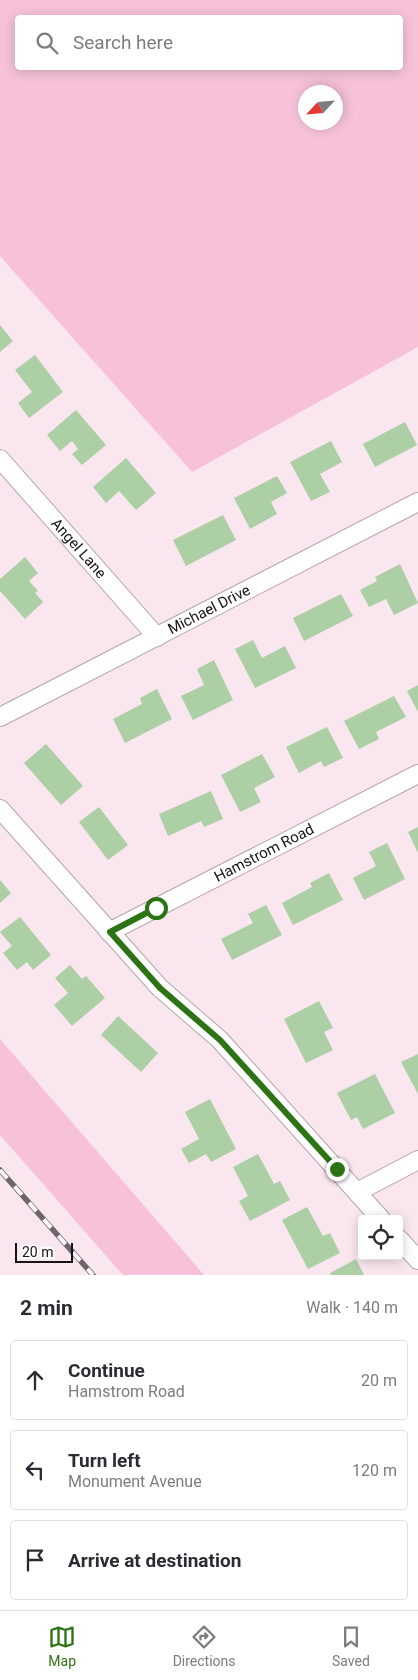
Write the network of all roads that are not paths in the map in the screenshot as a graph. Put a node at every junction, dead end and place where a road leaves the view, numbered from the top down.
1 (0, 460) edge
2 (418, 502) edge
3 (157, 637) junction
4 (0, 717) edge
5 (418, 774) edge
6 (0, 809) edge
7 (110, 932) junction
8 (418, 1160) edge
9 (357, 1192) junction
10 (377, 1215) edge
11 (403, 1243) edge
12 (418, 1260) edge

1 - 3 street, Angel Lane
2 - 3 street, Michael Drive
3 - 4 street, Michael Drive
5 - 7 street, Hamstrom Road
6 - 7 street
7 - 9 street
8 - 9 street
9 - 10 street
11 - 12 street

